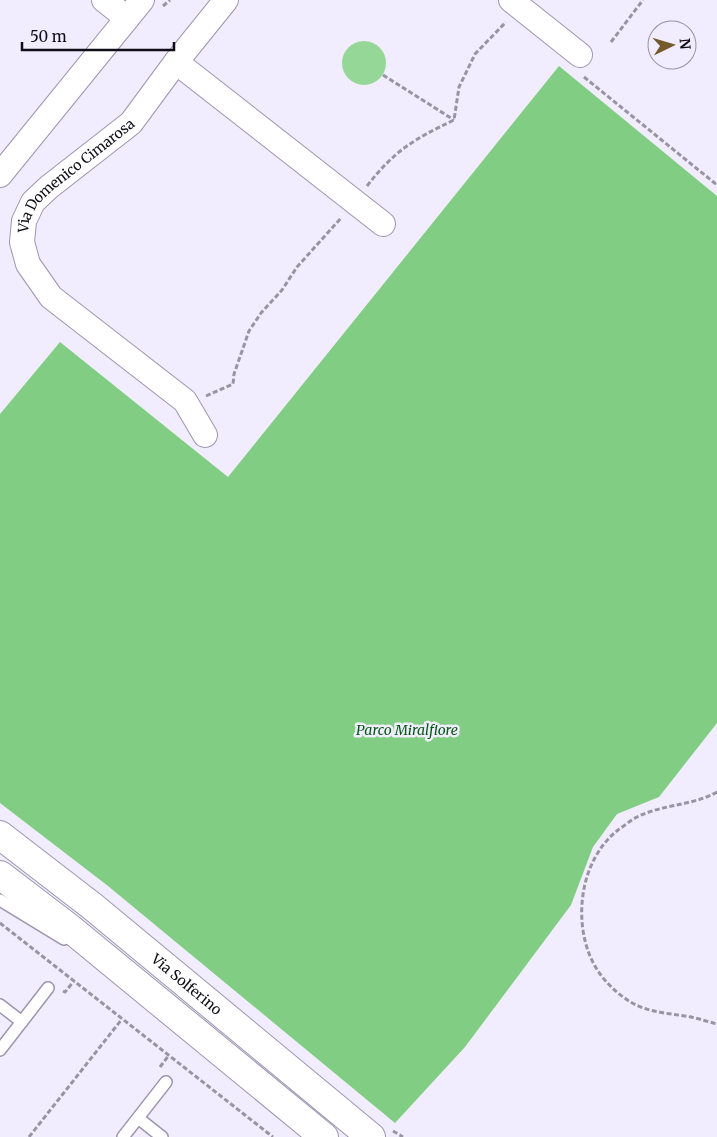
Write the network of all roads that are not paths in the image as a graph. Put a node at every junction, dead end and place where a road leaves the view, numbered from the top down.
1 (104, 0) edge
2 (142, 0) edge
3 (226, 0) edge
4 (511, 0) edge
5 (127, 18) junction
6 (176, 62) junction
7 (579, 64) road end
8 (8, 149) edge
9 (0, 176) edge
10 (382, 224) dead end
11 (205, 435) dead end
12 (0, 835) edge
13 (0, 875) edge
14 (0, 900) edge
15 (128, 976) junction
16 (48, 988) dead end
17 (0, 1005) edge
18 (22, 1022) junction
19 (0, 1050) edge
20 (166, 1082) dead end
21 (138, 1118) junction
22 (123, 1137) edge
23 (162, 1137) edge
24 (324, 1137) edge
25 (371, 1137) edge

1 - 5 street
2 - 5 street
3 - 6 street, Via Domenico Cimarosa
4 - 7 street
5 - 8 street
6 - 10 street
6 - 11 street, Via Domenico Cimarosa
8 - 9 street
12 - 25 main road, Via Solferino
13 - 15 main road
14 - 15 lane
15 - 24 main road
16 - 18 lane
17 - 18 lane
18 - 19 lane
20 - 21 lane
21 - 22 lane
21 - 23 lane

